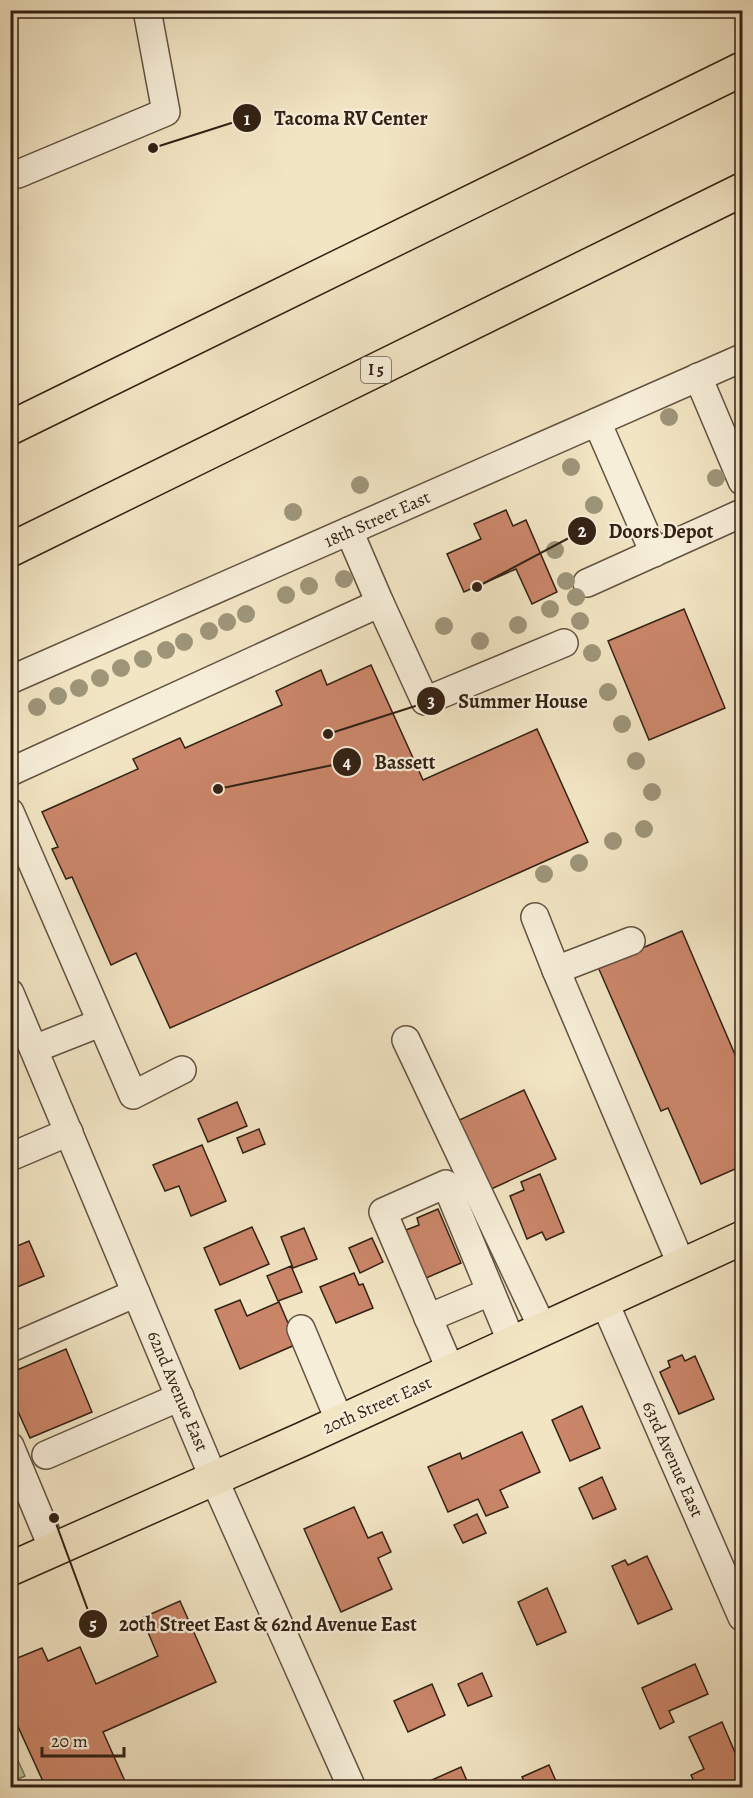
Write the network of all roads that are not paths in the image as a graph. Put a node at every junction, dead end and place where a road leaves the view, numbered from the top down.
1 (147, 10) edge
2 (742, 69) edge
3 (10, 172) edge
4 (742, 190) edge
5 (742, 358) edge
6 (698, 378) junction
7 (597, 422) junction
8 (10, 428) edge
9 (733, 432) edge
10 (742, 481) edge
11 (742, 513) edge
12 (350, 531) junction
13 (10, 550) edge
14 (654, 553) junction
15 (587, 584) dead end
16 (380, 603) junction
17 (564, 643) dead end
18 (10, 680) edge
19 (10, 772) edge
20 (10, 812) edge
21 (535, 917) dead end
22 (631, 941) dead end
23 (556, 970) junction
24 (10, 993) edge
25 (100, 1023) junction
26 (406, 1040) dead end
27 (34, 1049) junction
28 (182, 1070) dead end
29 (69, 1132) junction
30 (10, 1157) edge
31 (742, 1238) edge
32 (682, 1266) junction
33 (490, 1292) junction
34 (136, 1293) junction
35 (604, 1301) junction
36 (428, 1318) junction
37 (301, 1329) dead end
38 (543, 1329) junction
39 (512, 1344) junction
40 (13, 1347) dead end
41 (451, 1371) junction
42 (180, 1397) junction
43 (340, 1422) junction
44 (10, 1446) edge
45 (46, 1455) dead end
46 (214, 1479) junction
47 (53, 1549) junction
48 (10, 1569) edge
49 (742, 1617) edge
50 (352, 1788) edge

1 - 3 street
2 - 8 main road
4 - 13 main road, I 5
5 - 6 street, 18th Street East
6 - 7 street, 18th Street East
6 - 9 street
7 - 12 street, 18th Street East
7 - 14 street
9 - 10 street
11 - 14 street
12 - 16 street
12 - 18 street, 18th Street East
14 - 15 street
16 - 17 street
16 - 19 street
20 - 25 street
21 - 23 street
22 - 23 street
23 - 32 street
24 - 27 street, 62nd Avenue East
25 - 27 street
25 - 28 street
26 - 38 street
27 - 29 street, 62nd Avenue East
29 - 30 street
29 - 34 street, 62nd Avenue East
31 - 32 main road, 20th Street East
32 - 35 main road, 20th Street East
33 - 36 street
33 - 36 street
33 - 39 street
34 - 40 street
34 - 42 street, 62nd Avenue East
35 - 38 main road, 20th Street East
35 - 49 street, 63rd Avenue East
36 - 41 street
37 - 43 street
38 - 39 main road, 20th Street East
39 - 41 main road, 20th Street East
41 - 43 main road, 20th Street East
42 - 45 street
42 - 46 street, 62nd Avenue East
43 - 46 main road, 20th Street East
44 - 47 street
46 - 47 main road, 20th Street East
46 - 50 street, 62nd Avenue East
47 - 48 main road, 20th Street East

